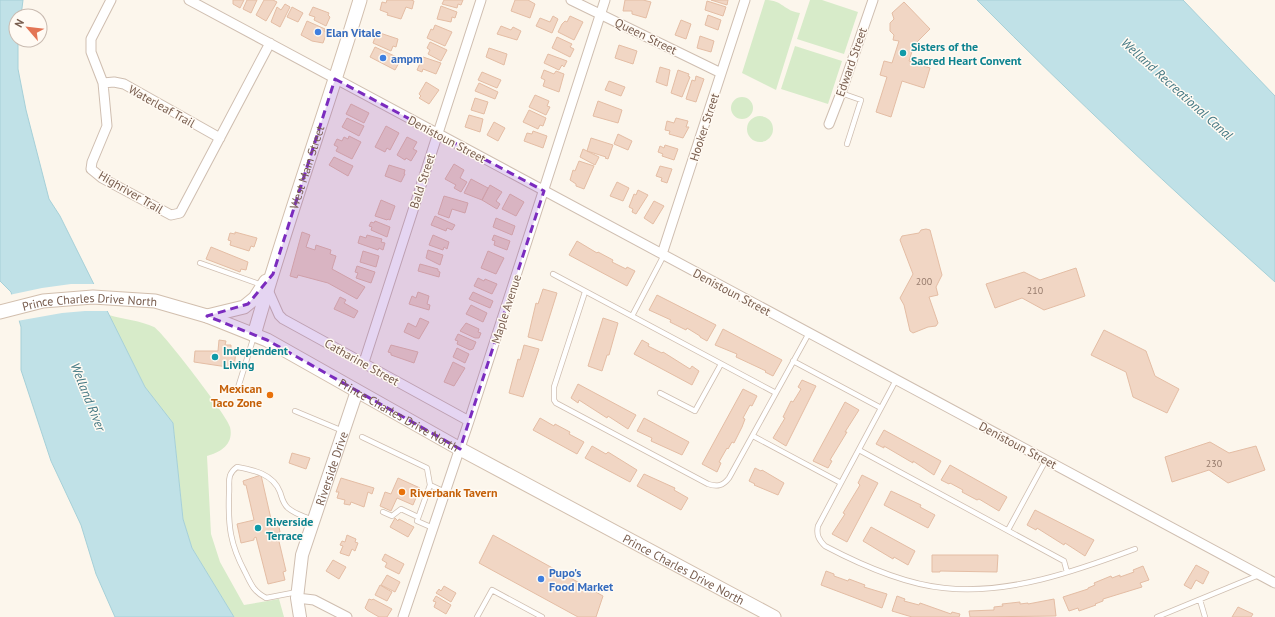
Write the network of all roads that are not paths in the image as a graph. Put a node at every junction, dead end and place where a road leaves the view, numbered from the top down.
1 (111, 0) edge
2 (189, 0) edge
3 (360, 0) edge
4 (481, 0) edge
5 (572, 0) edge
6 (605, 0) edge
7 (745, 0) edge
8 (873, 0) edge
9 (600, 14) junction
10 (270, 43) junction
11 (721, 73) junction
12 (335, 79) junction
13 (102, 83) junction
14 (842, 93) junction
15 (829, 124) dead end
16 (437, 134) junction
17 (220, 138) junction
18 (847, 144) dead end
19 (544, 191) junction
20 (663, 254) junction
21 (200, 263) dead end
22 (553, 274) dead end
23 (268, 284) junction
24 (585, 292) junction
25 (0, 312) edge
26 (207, 316) junction
27 (632, 316) junction
28 (809, 333) junction
29 (254, 335) junction
30 (793, 361) junction
31 (364, 362) junction
32 (721, 364) junction
33 (896, 380) junction
34 (237, 391) dead end
35 (357, 391) junction
36 (660, 393) dead end
37 (776, 393) junction
38 (881, 408) junction
39 (295, 410) dead end
40 (470, 421) junction
41 (343, 431) junction
42 (753, 436) junction
43 (362, 437) dead end
44 (460, 449) junction
45 (859, 450) junction
46 (1046, 460) junction
47 (840, 483) junction
48 (430, 485) junction
49 (445, 492) junction
50 (383, 512) dead end
51 (418, 517) junction
52 (313, 520) junction
53 (433, 528) junction
54 (1008, 530) junction
55 (1135, 548) dead end
56 (1067, 572) junction
57 (1259, 575) junction
58 (1275, 583) edge
59 (297, 595) junction
60 (1200, 600) junction
61 (300, 617) edge
62 (347, 617) edge
63 (403, 617) edge
64 (477, 617) edge
65 (542, 617) edge
66 (774, 617) edge
67 (1157, 617) edge
68 (1205, 617) edge

1 - 13 street, Highriver Trail
2 - 10 street, Denistoun Street
3 - 12 main road, West Main Street
4 - 16 street, Bald Street
5 - 9 street, Queen Street
6 - 9 street, Maple Avenue
7 - 11 street, Hooker Street
8 - 14 street, Edward Street
9 - 11 street, Queen Street
9 - 19 street, Maple Avenue
10 - 12 street, Denistoun Street
10 - 17 street, Highriver Trail
11 - 20 street, Hooker Street
12 - 16 street, Denistoun Street
12 - 23 main road, West Main Street
13 - 17 street, Waterleaf Trail
13 - 17 street, Highriver Trail
14 - 15 street, Edward Street
14 - 18 lane
16 - 19 street, Denistoun Street
16 - 31 street, Bald Street
19 - 20 street, Denistoun Street
19 - 40 street, Maple Avenue
20 - 27 lane
20 - 28 street, Denistoun Street
21 - 23 lane
22 - 24 lane
23 - 26 main road
23 - 29 main road, West Main Street
23 - 31 street, Catharine Street
24 - 27 lane
24 - 42 lane
25 - 26 main road, Prince Charles Drive North
26 - 29 main road, Prince Charles Drive North
27 - 32 lane
28 - 30 lane
28 - 33 street, Denistoun Street
29 - 34 lane
29 - 35 main road, Prince Charles Drive North
30 - 37 lane
30 - 38 lane
31 - 40 street, Catharine Street
32 - 36 lane
32 - 37 lane
33 - 38 lane
33 - 46 street, Denistoun Street
35 - 41 street, Riverside Drive
35 - 44 main road, Prince Charles Drive North
37 - 42 lane
38 - 45 lane
39 - 41 lane
40 - 44 street, Maple Avenue
41 - 52 street, Riverside Drive
42 - 47 lane
43 - 48 lane
44 - 49 street, Maple Avenue
44 - 66 main road, Prince Charles Drive North
45 - 47 lane
45 - 54 lane
46 - 54 lane
46 - 57 street, Denistoun Street
47 - 56 lane
48 - 49 lane
48 - 51 lane
49 - 53 street, Maple Avenue
50 - 51 lane
51 - 53 lane
52 - 59 street, Riverside Drive
52 - 59 lane
53 - 63 street, Maple Avenue
54 - 56 lane
55 - 56 lane
57 - 58 street, Denistoun Street
57 - 60 lane
59 - 61 street, Riverside Drive
59 - 62 street
60 - 67 lane
60 - 68 lane
64 - 65 lane

